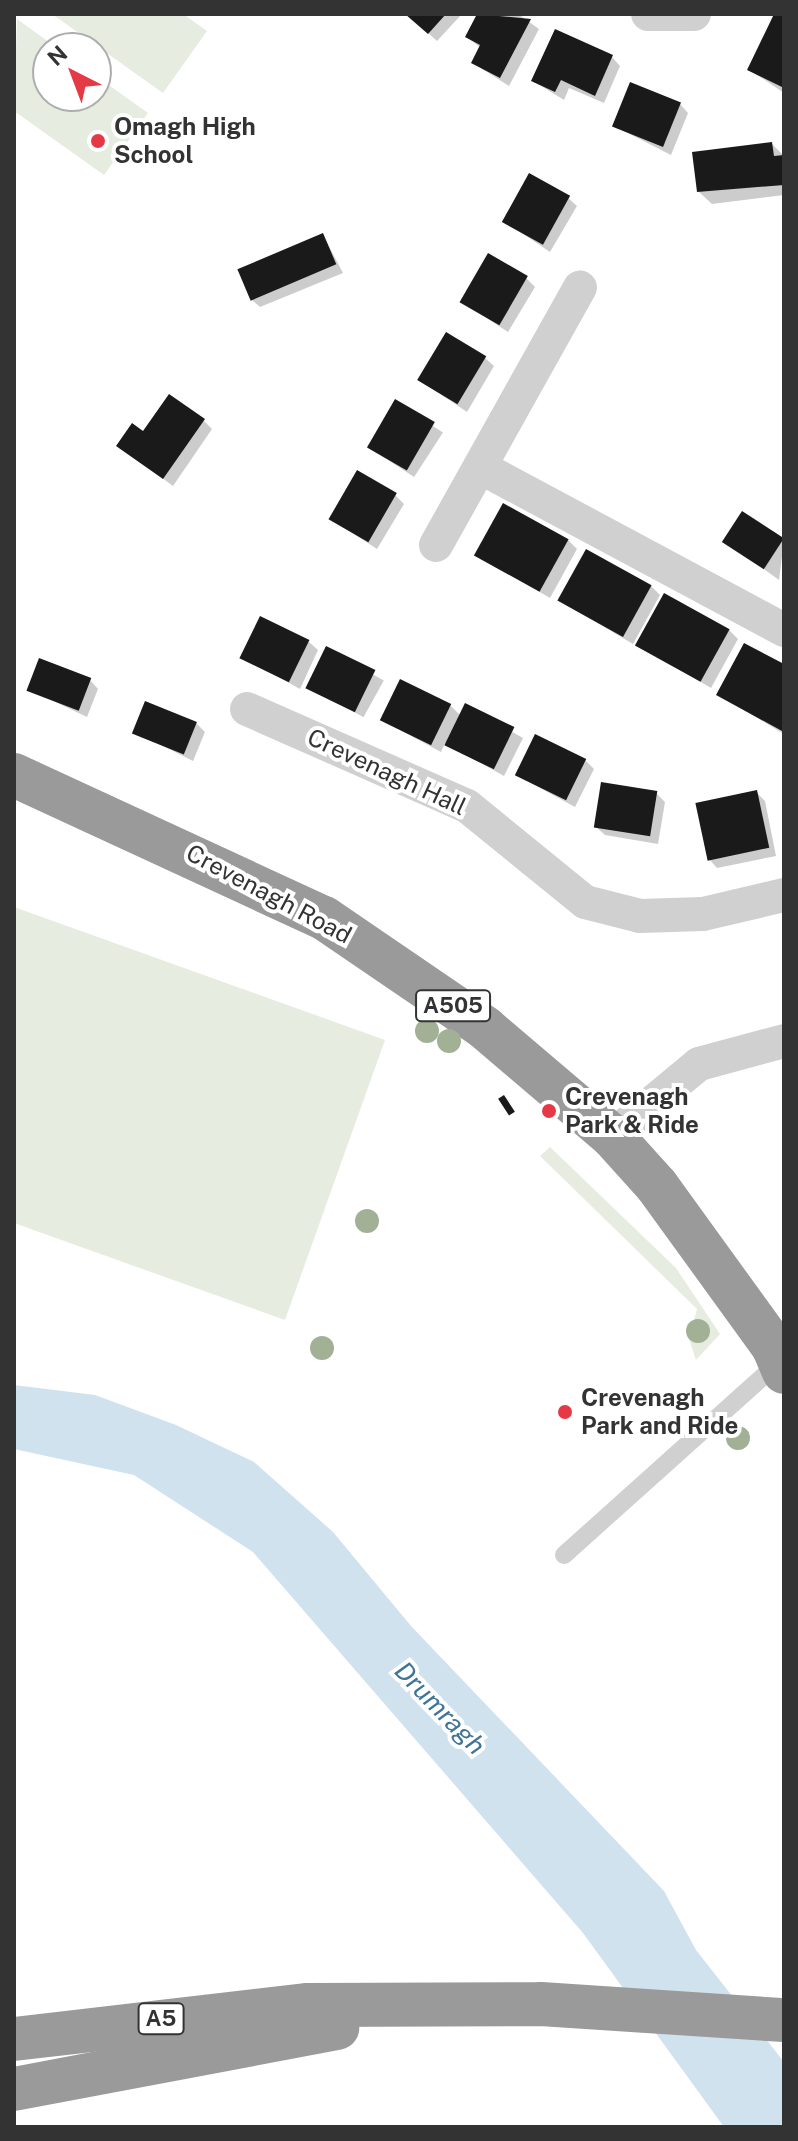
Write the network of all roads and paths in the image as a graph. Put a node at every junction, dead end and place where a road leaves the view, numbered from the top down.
1 (648, 14) edge
2 (694, 14) edge
3 (580, 287) dead end
4 (480, 467) junction
5 (436, 545) dead end
6 (784, 630) edge
7 (247, 709) dead end
8 (14, 775) edge
9 (784, 895) edge
10 (784, 1041) edge
11 (612, 1136) junction
12 (782, 1367) edge
13 (564, 1555) dead end
14 (465, 2004) junction
15 (784, 2020) edge
16 (14, 2039) edge
17 (14, 2089) edge

1 - 2 street
3 - 4 street
4 - 5 street
4 - 6 street
7 - 9 street, Crevenagh Hall
8 - 11 highway, Crevenagh Road / A505
10 - 11 street
11 - 12 highway, Crevenagh Road / A505
12 - 13 lane
14 - 15 highway, A5
14 - 16 highway, A5
14 - 17 highway

